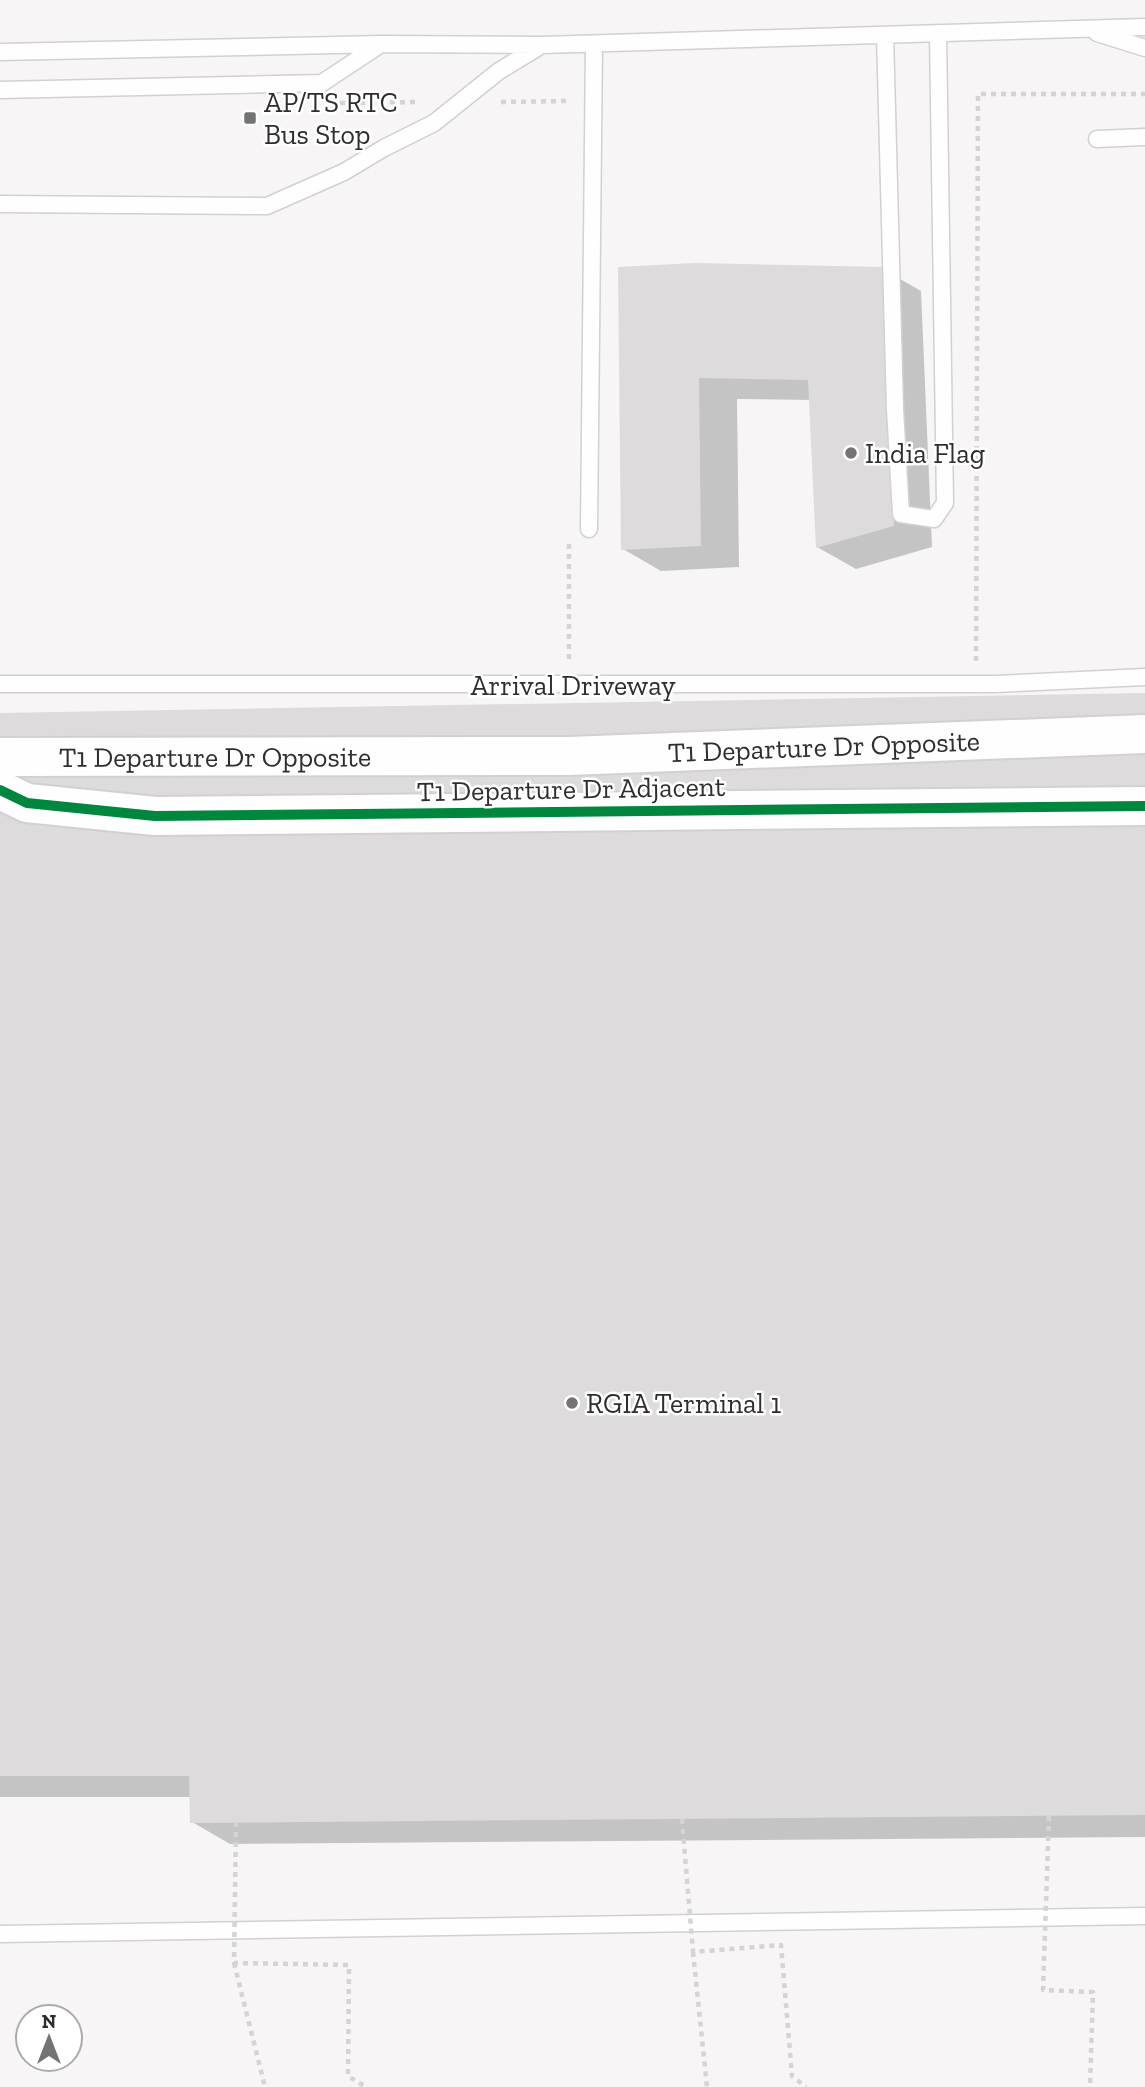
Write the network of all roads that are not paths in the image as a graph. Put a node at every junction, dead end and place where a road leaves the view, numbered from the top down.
1 (1145, 27) edge
2 (1084, 29) junction
3 (939, 33) junction
4 (885, 35) junction
5 (382, 44) junction
6 (594, 44) junction
7 (542, 46) junction
8 (1145, 48) edge
9 (0, 52) edge
10 (0, 90) edge
11 (1145, 137) edge
12 (1097, 139) dead end
13 (0, 204) edge
14 (589, 529) dead end
15 (1145, 677) edge
16 (0, 684) edge
17 (1145, 734) edge
18 (0, 757) edge
19 (0, 790) edge
20 (1145, 806) edge
21 (1145, 1916) edge
22 (0, 1934) edge

1 - 2 lane
2 - 3 lane
2 - 8 lane
3 - 4 lane
3 - 4 lane
4 - 6 lane
5 - 7 lane
5 - 9 lane
5 - 10 lane
6 - 7 lane
6 - 14 lane
7 - 13 lane
11 - 12 lane
15 - 16 lane, Arrival Driveway
17 - 18 street, T1 Departure Dr Opposite
19 - 20 street, T1 Departure Dr Adjacent
21 - 22 lane

